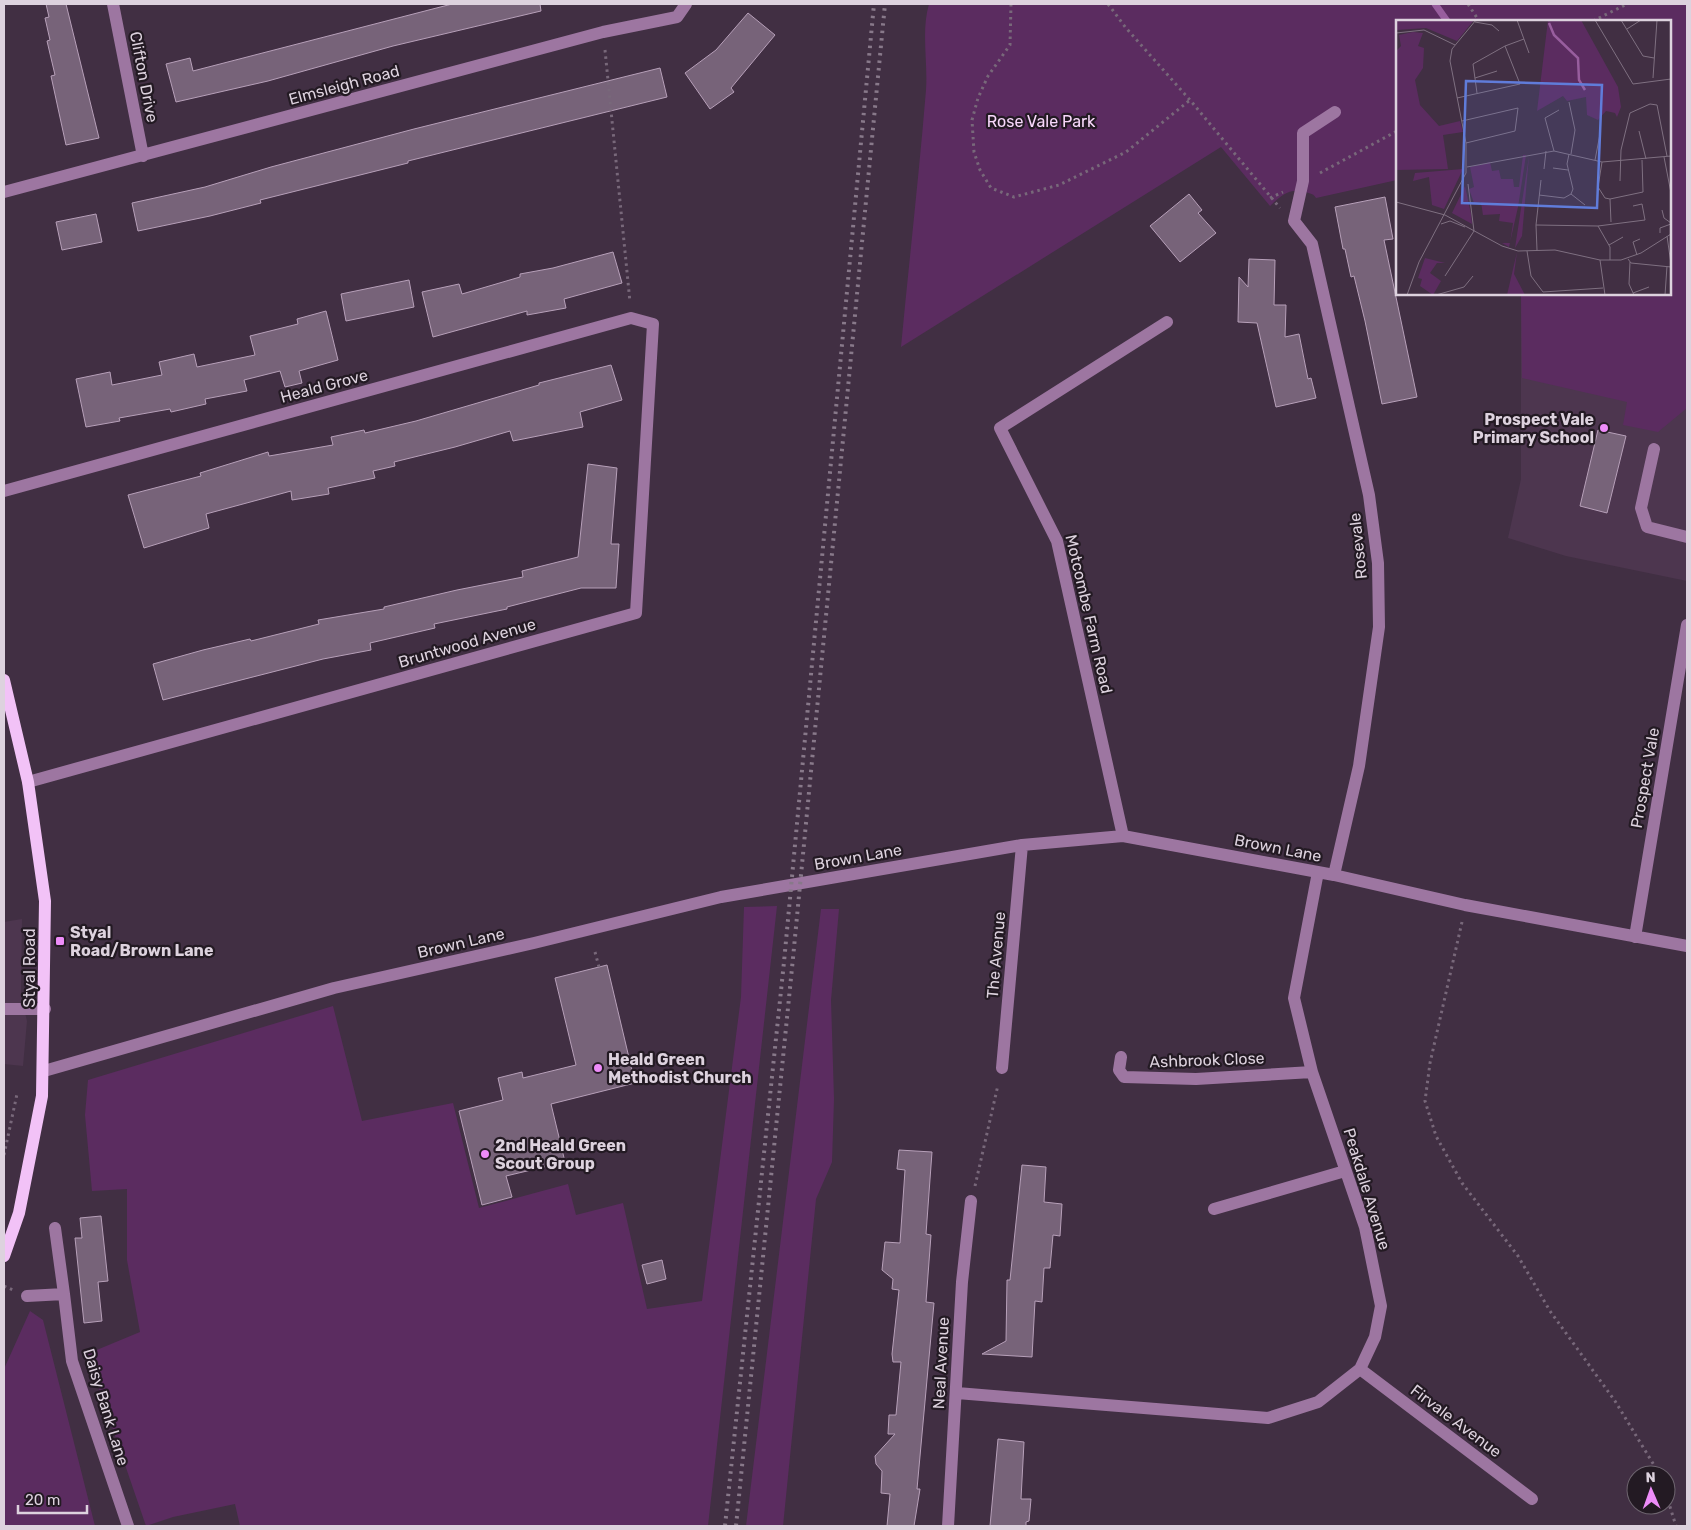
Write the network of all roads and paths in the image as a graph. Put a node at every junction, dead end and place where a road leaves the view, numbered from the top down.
1 (113, 4) edge
2 (686, 4) edge
3 (1011, 4) edge
4 (1108, 4) edge
5 (1468, 4) edge
6 (1627, 4) edge
7 (1478, 20) edge
8 (1595, 20) edge
9 (603, 32) junction
10 (1190, 100) junction
11 (1335, 112) dead end
12 (1396, 132) edge
13 (143, 156) junction
14 (1303, 181) junction
15 (4, 192) edge
16 (1270, 198) junction
17 (1294, 222) junction
18 (631, 318) junction
19 (1168, 322) dead end
20 (1654, 450) dead end
21 (4, 491) edge
22 (1687, 537) edge
23 (1687, 625) edge
24 (4, 680) edge
25 (28, 782) junction
26 (1123, 836) junction
27 (1022, 845) junction
28 (1318, 872) junction
29 (1334, 875) junction
30 (1465, 905) junction
31 (1635, 937) junction
32 (1687, 946) edge
33 (595, 952) dead end
34 (599, 967) dead end
35 (45, 1009) junction
36 (4, 1010) edge
37 (1120, 1057) dead end
38 (1002, 1068) joint
39 (44, 1071) junction
40 (1312, 1072) junction
41 (17, 1094) dead end
42 (4, 1156) edge
43 (1345, 1170) junction
44 (971, 1201) joint
45 (1214, 1209) dead end
46 (55, 1228) dead end
47 (4, 1256) edge
48 (64, 1294) junction
49 (27, 1296) dead end
50 (1360, 1369) junction
51 (957, 1393) junction
52 (1654, 1465) edge
53 (1532, 1499) dead end
54 (128, 1526) edge
55 (948, 1526) edge

1 - 13 street, Clifton Drive
2 - 9 street, Elmsleigh Road
3 - 10 path
4 - 10 path
5 - 7 path
6 - 8 path
9 - 13 street, Elmsleigh Road
9 - 18 path
10 - 16 path
11 - 14 street
12 - 14 path
13 - 15 street, Elmsleigh Road
14 - 16 path
14 - 17 street
16 - 17 path
17 - 29 street, Rosevale
18 - 21 street, Heald Grove
18 - 25 street, Bruntwood Avenue
19 - 26 street, Motcombe Farm Road
20 - 22 street
23 - 31 street, Prospect Vale
24 - 25 main road, Styal Road
25 - 35 main road, Styal Road
26 - 27 street, Brown Lane
26 - 28 street, Brown Lane
27 - 38 street, The Avenue
27 - 39 street, Brown Lane
28 - 29 street, Brown Lane
28 - 40 street, Peakdale Avenue
29 - 30 street, Brown Lane
30 - 31 street, Brown Lane
30 - 52 path
31 - 32 street, Brown Lane
33 - 34 path
35 - 36 street
35 - 39 main road, Styal Road
37 - 40 street, Ashbrook Close
38 - 44 path
39 - 47 main road, Styal Road
40 - 43 street, Peakdale Avenue
41 - 42 path
43 - 45 street
43 - 50 street, Peakdale Avenue
44 - 51 street, Neal Avenue
46 - 48 street, Daisy Bank Lane
48 - 49 street
48 - 54 street, Daisy Bank Lane
50 - 51 street, Peakdale Avenue
50 - 53 street, Firvale Avenue
51 - 55 street, Neal Avenue

